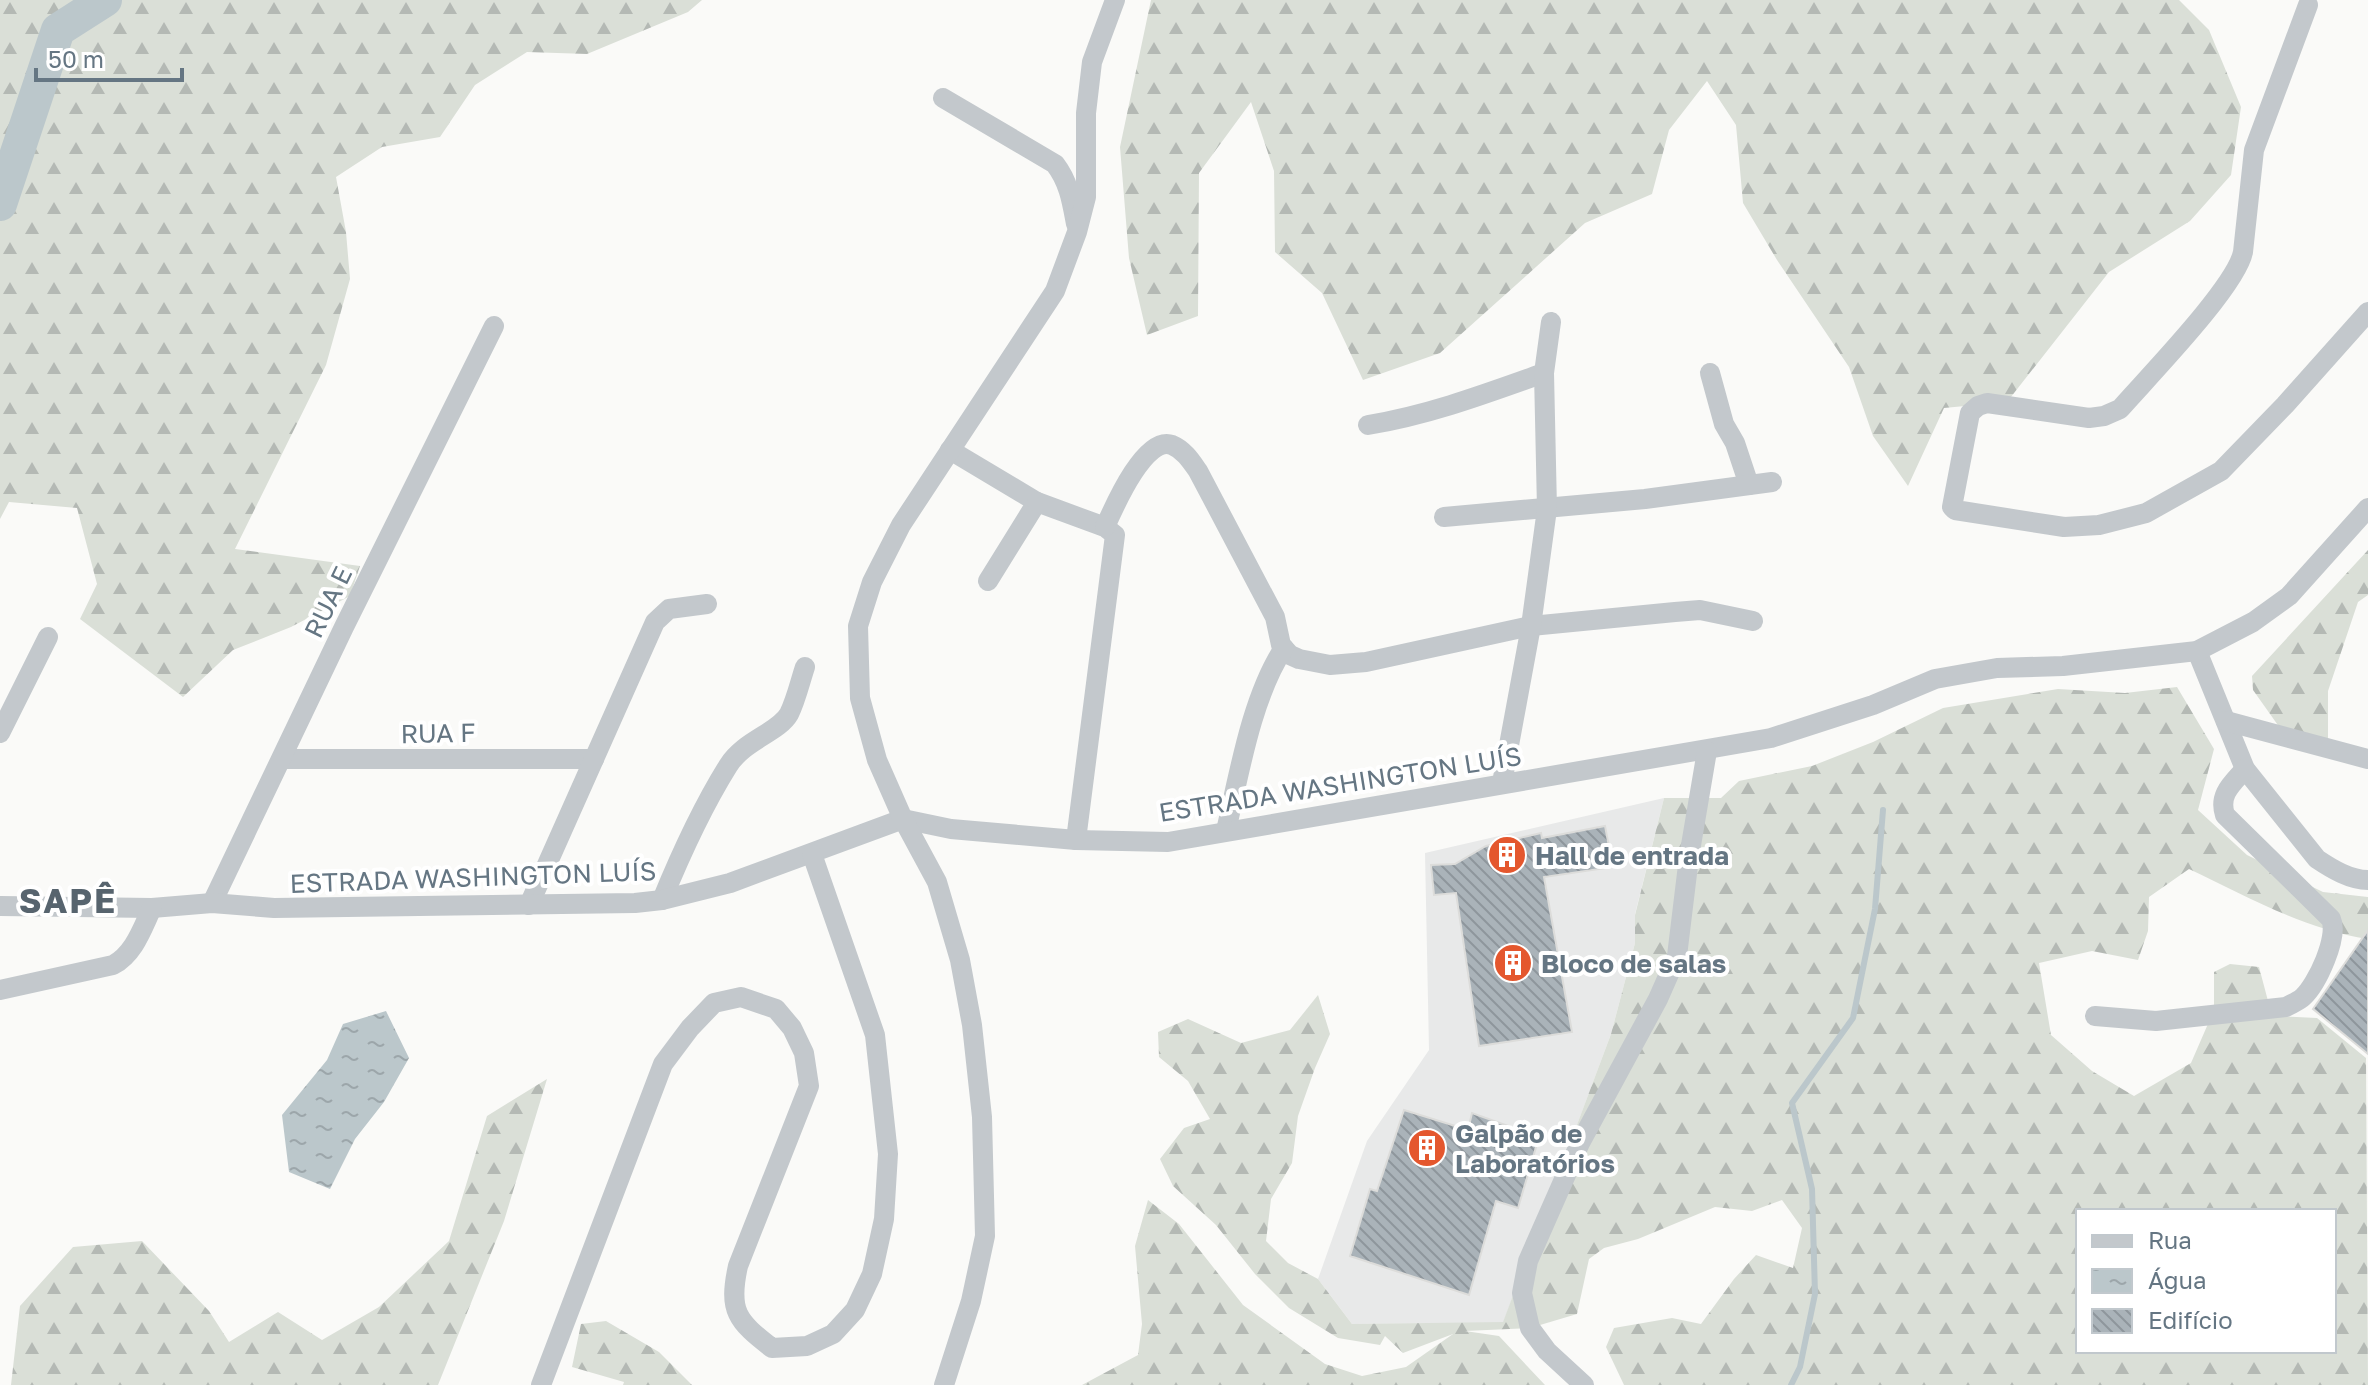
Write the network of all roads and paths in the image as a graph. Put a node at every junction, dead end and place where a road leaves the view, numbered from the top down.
1 (1115, 0) edge
2 (2308, 5) dead end
3 (943, 98) dead end
4 (1077, 232) junction
5 (2368, 312) edge
6 (1551, 322) dead end
7 (494, 326) dead end
8 (1544, 373) junction
9 (1710, 373) dead end
10 (1368, 425) dead end
11 (950, 450) junction
12 (1772, 482) dead end
13 (1749, 485) junction
14 (1037, 502) junction
15 (2368, 508) edge
16 (1547, 509) junction
17 (1444, 517) dead end
18 (1105, 527) junction
19 (988, 581) dead end
20 (707, 604) dead end
21 (1753, 621) dead end
22 (1531, 626) junction
23 (48, 637) dead end
24 (1284, 648) junction
25 (2197, 651) junction
26 (805, 667) dead end
27 (2226, 721) junction
28 (0, 733) edge
29 (1707, 751) junction
30 (282, 759) junction
31 (594, 759) junction
32 (2368, 759) edge
33 (2245, 769) junction
34 (1502, 783) junction
35 (903, 819) junction
36 (1226, 831) junction
37 (1076, 840) junction
38 (812, 854) junction
39 (2368, 880) edge
40 (662, 900) junction
41 (212, 903) junction
42 (529, 905) junction
43 (0, 906) edge
44 (152, 908) junction
45 (0, 990) edge
46 (2095, 1016) dead end
47 (541, 1385) edge
48 (944, 1385) edge
49 (1584, 1385) edge

1 - 4 street
2 - 5 street
3 - 4 street
4 - 11 street
6 - 8 street
7 - 30 street, RUA E
8 - 10 street
8 - 16 street
9 - 13 street
11 - 14 street
11 - 35 street
12 - 13 street
13 - 16 street
14 - 18 street
14 - 19 street
15 - 25 street
16 - 17 street
16 - 22 street
18 - 24 street
18 - 37 street
20 - 31 street
21 - 22 street
22 - 24 street
22 - 34 street
23 - 28 street
24 - 36 street
25 - 27 street
25 - 29 street, ESTRADA WASHINGTON LUÍS
26 - 40 street
27 - 32 street
27 - 33 street
29 - 34 street, ESTRADA WASHINGTON LUÍS
29 - 49 street
30 - 31 street, RUA F
30 - 41 street, RUA E
31 - 42 street
33 - 39 street
33 - 46 street
34 - 36 street, ESTRADA WASHINGTON LUÍS
35 - 37 street, ESTRADA WASHINGTON LUÍS
35 - 38 street, ESTRADA WASHINGTON LUÍS
35 - 48 street
36 - 37 street, ESTRADA WASHINGTON LUÍS
38 - 40 street, ESTRADA WASHINGTON LUÍS
38 - 47 street
40 - 42 street, ESTRADA WASHINGTON LUÍS
41 - 42 street, ESTRADA WASHINGTON LUÍS
41 - 44 street, ESTRADA WASHINGTON LUÍS
43 - 44 street, ESTRADA WASHINGTON LUÍS
44 - 45 street

